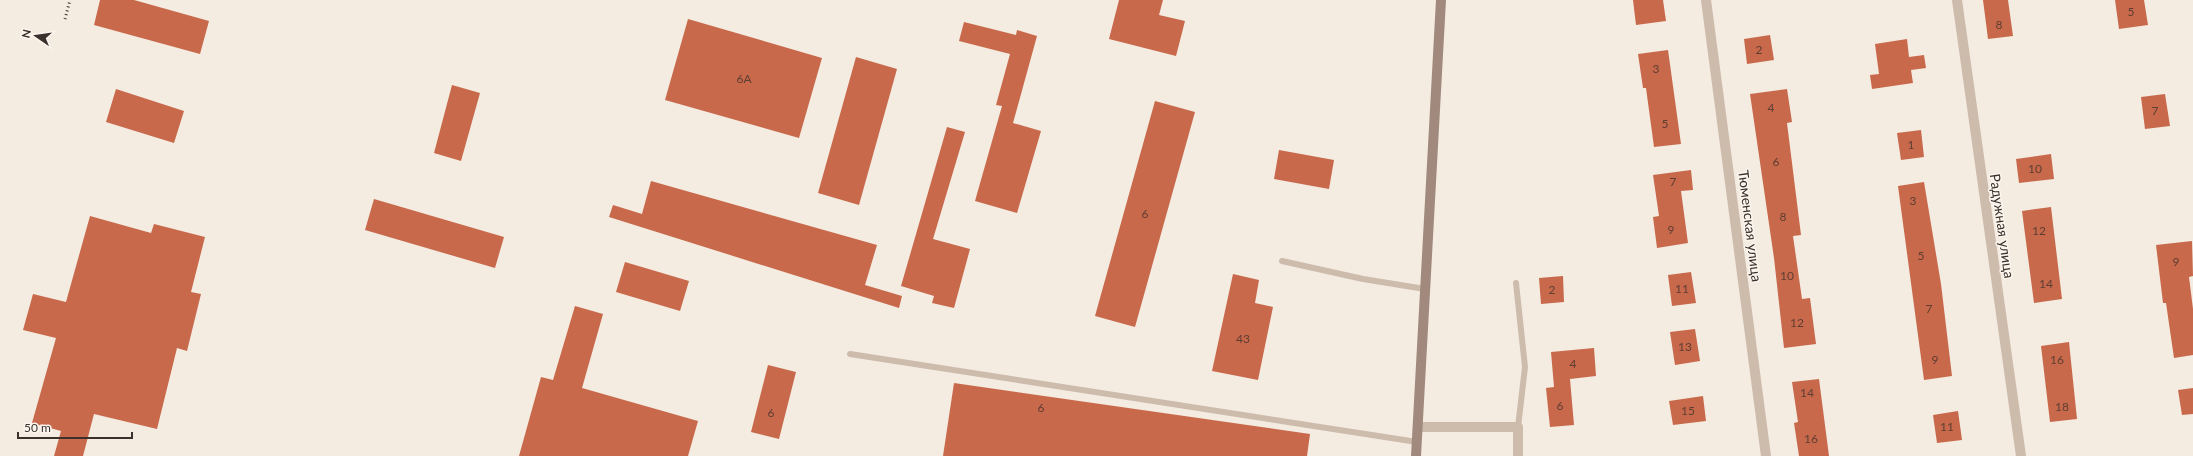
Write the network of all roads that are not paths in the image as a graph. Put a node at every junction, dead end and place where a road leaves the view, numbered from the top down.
1 (1441, 0) edge
2 (1706, 0) edge
3 (1956, 0) edge
4 (1282, 261) dead end
5 (1516, 283) dead end
6 (1425, 289) junction
7 (850, 354) dead end
8 (1418, 427) junction
9 (1518, 427) junction
10 (1417, 442) junction
11 (1416, 456) edge
12 (1518, 456) edge
13 (1766, 456) edge
14 (2021, 456) edge

1 - 6 main road
2 - 13 street, Тюменская улица
3 - 14 street, Радужная улица
4 - 6 lane
5 - 9 lane
6 - 8 main road
7 - 10 lane
8 - 9 street
8 - 10 main road
9 - 12 street
10 - 11 main road

